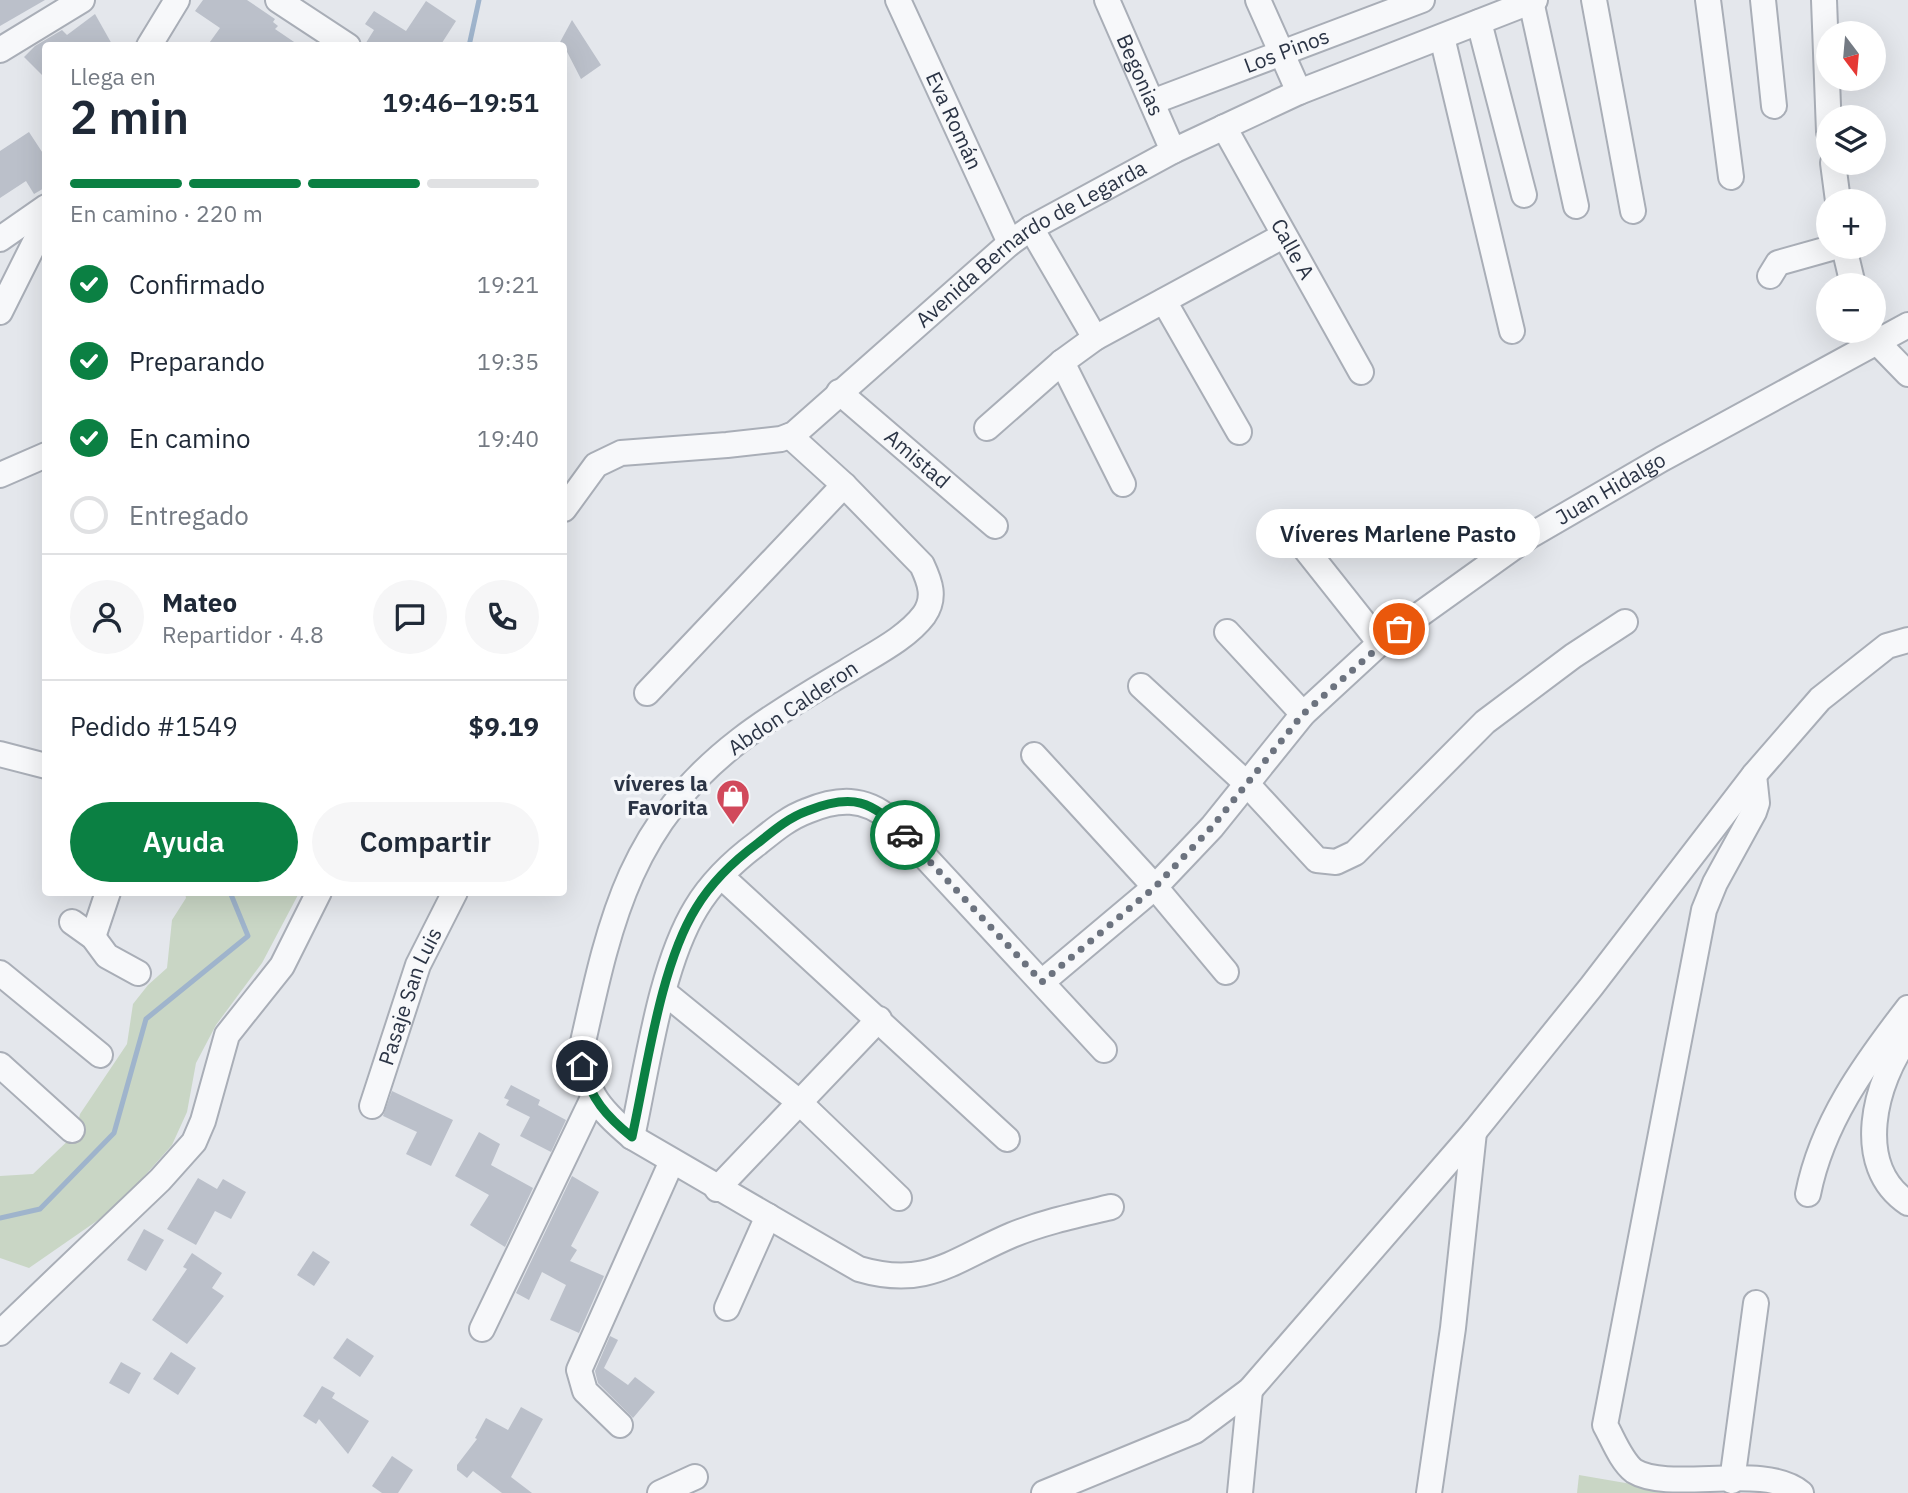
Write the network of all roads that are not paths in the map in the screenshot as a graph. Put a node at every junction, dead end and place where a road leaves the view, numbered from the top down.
1 (82, 0) edge
2 (177, 0) edge
3 (278, 0) edge
4 (898, 0) edge
5 (1107, 0) edge
6 (1258, 0) edge
7 (1594, 0) edge
8 (1708, 0) edge
9 (1763, 0) edge
10 (1824, 0) edge
11 (1533, 1) edge
12 (1406, 3) edge
13 (1479, 22) junction
14 (1442, 37) junction
15 (151, 42) edge
16 (342, 42) edge
17 (1412, 48) junction
18 (0, 50) edge
19 (1281, 51) junction
20 (1299, 92) junction
21 (1152, 102) junction
22 (1828, 105) edge
23 (1774, 106) dead end
24 (1224, 127) junction
25 (1173, 151) junction
26 (1731, 177) dead end
27 (1524, 195) dead end
28 (1576, 206) dead end
29 (42, 210) edge
30 (1633, 211) dead end
31 (1031, 228) junction
32 (42, 235) edge
33 (1283, 236) junction
34 (0, 239) edge
35 (1010, 243) junction
36 (1816, 252) edge
37 (1770, 276) dead end
38 (1164, 301) junction
39 (0, 312) edge
40 (1908, 325) edge
41 (1513, 331) dead end
42 (1886, 332) edge
43 (1095, 338) junction
44 (1861, 343) edge
45 (1879, 343) edge
46 (1062, 362) junction
47 (1361, 372) dead end
48 (1908, 374) edge
49 (839, 392) junction
50 (987, 428) dead end
51 (1239, 432) dead end
52 (790, 436) junction
53 (42, 457) edge
54 (0, 475) edge
55 (1123, 484) dead end
56 (844, 485) junction
57 (567, 505) edge
58 (995, 526) dead end
59 (1292, 531) dead end
60 (1625, 622) dead end
61 (1227, 632) dead end
62 (1908, 640) edge
63 (1380, 643) junction
64 (1141, 686) dead end
65 (647, 693) dead end
66 (1303, 714) junction
67 (0, 754) edge
68 (1034, 755) dead end
69 (42, 765) edge
70 (1754, 775) junction
71 (1247, 784) junction
72 (721, 876) junction
73 (1155, 887) junction
74 (107, 896) edge
75 (317, 896) edge
76 (453, 896) edge
77 (72, 922) dead end
78 (93, 937) junction
79 (1226, 972) dead end
80 (0, 973) edge
81 (138, 973) dead end
82 (1042, 982) junction
83 (664, 992) junction
84 (1908, 1008) edge
85 (878, 1019) junction
86 (1908, 1037) edge
87 (1104, 1050) dead end
88 (100, 1055) dead end
89 (0, 1065) edge
90 (593, 1098) junction
91 (799, 1102) junction
92 (372, 1106) dead end
93 (72, 1130) dead end
94 (1474, 1132) junction
95 (632, 1137) junction
96 (1007, 1139) dead end
97 (672, 1161) junction
98 (717, 1189) junction
99 (1808, 1194) dead end
100 (899, 1198) dead end
101 (1908, 1203) edge
102 (1111, 1208) dead end
103 (768, 1216) junction
104 (1756, 1303) dead end
105 (727, 1308) dead end
106 (482, 1329) dead end
107 (0, 1333) edge
108 (1250, 1390) junction
109 (620, 1425) dead end
110 (695, 1477) dead end
111 (1732, 1481) junction
112 (660, 1493) edge
113 (1044, 1493) edge
114 (1240, 1493) edge
115 (1429, 1493) edge
116 (1801, 1493) edge

1 - 18 street
2 - 15 street
3 - 16 street
4 - 35 street, Eva Román
5 - 21 street, Begonias
6 - 19 street
7 - 30 street
8 - 26 street
9 - 23 street
10 - 22 street
11 - 13 street, Avenida Bernardo de Legarda
11 - 28 street
12 - 17 street
12 - 19 street, Los Pinos
13 - 14 street, Avenida Bernardo de Legarda
13 - 27 street
14 - 17 street, Avenida Bernardo de Legarda
14 - 41 street
17 - 20 street, Avenida Bernardo de Legarda
19 - 20 street
19 - 21 street, Los Pinos
20 - 24 street, Avenida Bernardo de Legarda
21 - 25 street, Begonias
24 - 25 street, Avenida Bernardo de Legarda
24 - 33 street, Calle A
25 - 31 street, Avenida Bernardo de Legarda
29 - 34 street
31 - 35 street, Avenida Bernardo de Legarda
31 - 43 street
32 - 39 street
33 - 38 street
33 - 47 street, Calle A
35 - 49 street, Avenida Bernardo de Legarda
36 - 37 street
38 - 43 street
38 - 51 street
40 - 42 street, Juan Hidalgo
43 - 46 street
44 - 63 street, Juan Hidalgo
45 - 48 street
46 - 50 street
46 - 55 street
49 - 52 street, Avenida Bernardo de Legarda
49 - 58 street, Amistad
52 - 56 street, Abdon Calderon
52 - 57 street
53 - 54 street
56 - 65 street
56 - 90 street, Abdon Calderon
59 - 63 street
60 - 71 street
61 - 66 street
62 - 70 street
63 - 66 street, Juan Hidalgo
64 - 71 street
66 - 71 street, Juan Hidalgo
67 - 69 street
68 - 73 street
70 - 94 street
70 - 111 street
71 - 73 street, Juan Hidalgo
72 - 82 street
72 - 83 street
72 - 85 street
73 - 79 street
73 - 82 street, Juan Hidalgo
74 - 78 street
75 - 107 street
76 - 92 street, Pasaje San Luis
77 - 78 street
78 - 81 street
80 - 88 street
82 - 87 street
83 - 91 street
83 - 95 street
84 - 99 street
85 - 91 street
85 - 96 street
86 - 101 street
89 - 93 street
90 - 95 street, Abdon Calderon
90 - 106 street
91 - 98 street
91 - 100 street
94 - 108 street
94 - 115 street
95 - 97 street, Abdon Calderon
97 - 98 street, Abdon Calderon
97 - 109 street
98 - 103 street, Abdon Calderon
102 - 103 street, Abdon Calderon
103 - 105 street
104 - 111 street
108 - 113 street
108 - 114 street
110 - 112 street
111 - 116 street

